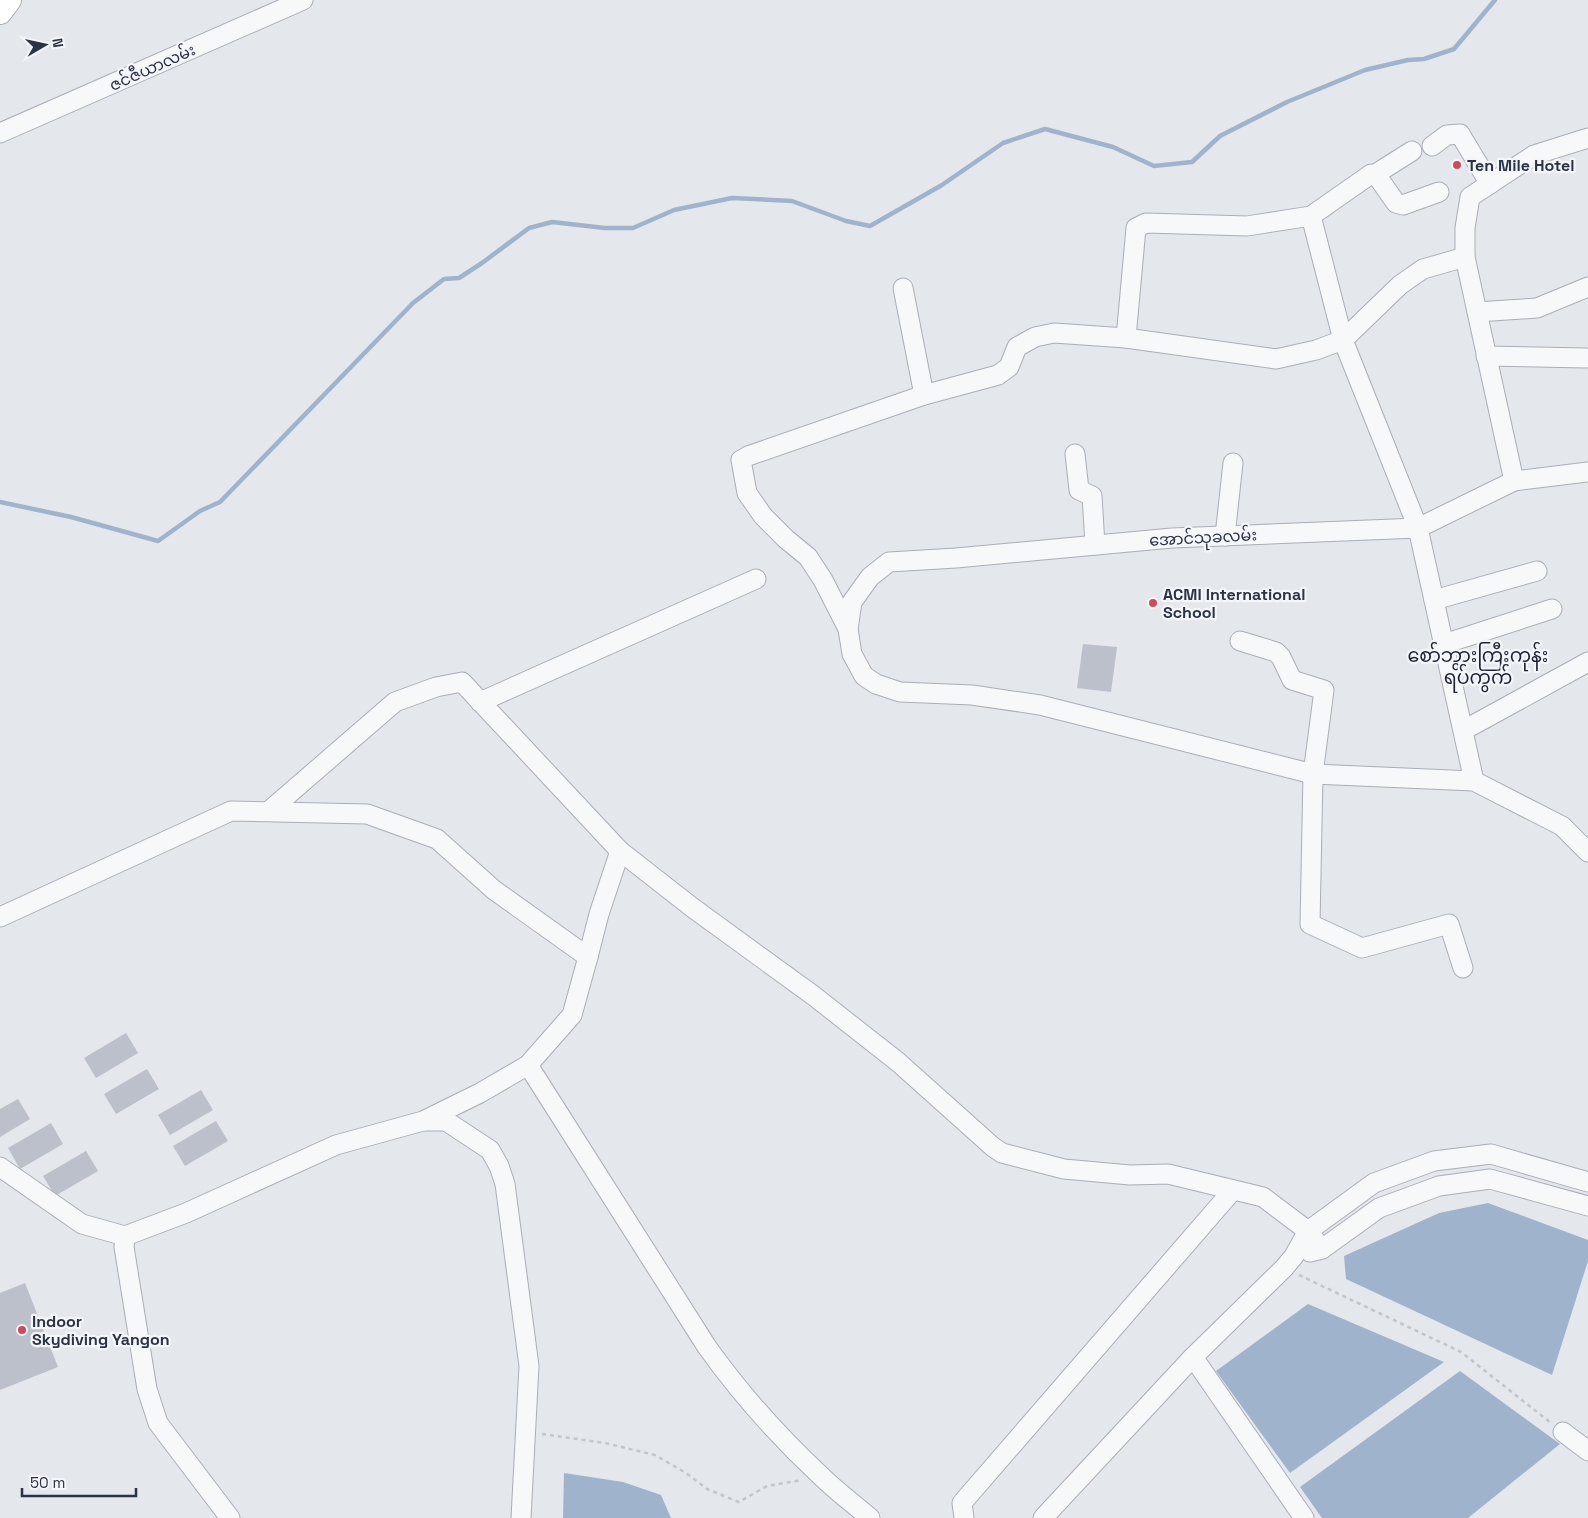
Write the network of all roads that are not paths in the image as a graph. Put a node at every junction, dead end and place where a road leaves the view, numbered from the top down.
1 (9, 0) edge
2 (303, 0) edge
3 (0, 12) edge
4 (0, 134) edge
5 (1588, 138) edge
6 (1432, 146) dead end
7 (1412, 152) dead end
8 (1374, 175) junction
9 (1490, 184) junction
10 (1439, 192) dead end
11 (1311, 216) junction
12 (1465, 257) junction
13 (1588, 287) edge
14 (903, 288) dead end
15 (1477, 312) junction
16 (1126, 338) junction
17 (1343, 340) junction
18 (1486, 356) junction
19 (1586, 358) dead end
20 (924, 395) junction
21 (1075, 454) dead end
22 (1233, 463) dead end
23 (1588, 472) edge
24 (1514, 481) junction
25 (1418, 528) junction
26 (1225, 536) junction
27 (1095, 545) junction
28 (1538, 571) dead end
29 (756, 579) dead end
30 (1434, 600) junction
31 (1552, 609) dead end
32 (848, 629) junction
33 (1240, 641) dead end
34 (1444, 644) junction
35 (1588, 662) edge
36 (480, 702) junction
37 (1464, 730) junction
38 (1313, 774) junction
39 (1474, 781) junction
40 (269, 811) junction
41 (620, 851) junction
42 (1588, 852) edge
43 (0, 917) edge
44 (588, 957) junction
45 (1463, 968) dead end
46 (528, 1065) junction
47 (423, 1120) junction
48 (0, 1166) edge
49 (1588, 1182) edge
50 (1233, 1190) junction
51 (1588, 1206) edge
52 (1308, 1231) junction
53 (125, 1236) junction
54 (1322, 1249) junction
55 (1289, 1262) junction
56 (1193, 1357) junction
57 (1563, 1432) road end
58 (1588, 1451) edge
59 (230, 1518) edge
60 (522, 1518) edge
61 (870, 1518) edge
62 (964, 1518) edge
63 (1043, 1518) edge
64 (1304, 1518) edge

1 - 3 main road
2 - 4 street, ဇင်ဇီယာလမ်း
5 - 9 street
6 - 9 street
7 - 8 street
8 - 10 street
8 - 11 street
9 - 12 street
11 - 16 street
11 - 17 street
12 - 15 street
12 - 17 street
13 - 15 street
14 - 20 street
15 - 18 street
16 - 17 street
16 - 20 street
17 - 25 street
18 - 19 street
18 - 24 street
20 - 32 street
21 - 27 street
22 - 26 street
23 - 24 street, အောင်သုခလမ်း
24 - 25 street, အောင်သုခလမ်း
25 - 26 street, အောင်သုခလမ်း
25 - 30 street
26 - 27 street, အောင်သုခလမ်း
27 - 32 street, အောင်သုခလမ်း
28 - 30 street
29 - 36 street
30 - 34 street
31 - 34 street
32 - 38 street
33 - 38 street
34 - 37 street
35 - 37 street
36 - 40 street
36 - 41 street
37 - 39 street
38 - 39 street
38 - 45 street
39 - 42 street
40 - 43 street
40 - 44 street
41 - 44 street
41 - 50 street
44 - 46 street
46 - 47 street
46 - 61 street
47 - 53 street
47 - 60 street
48 - 53 street
49 - 52 street
50 - 52 street
50 - 62 street
51 - 54 street
52 - 54 street
52 - 55 street
53 - 59 street
54 - 55 street
55 - 56 street
56 - 63 street
56 - 64 street
57 - 58 street

